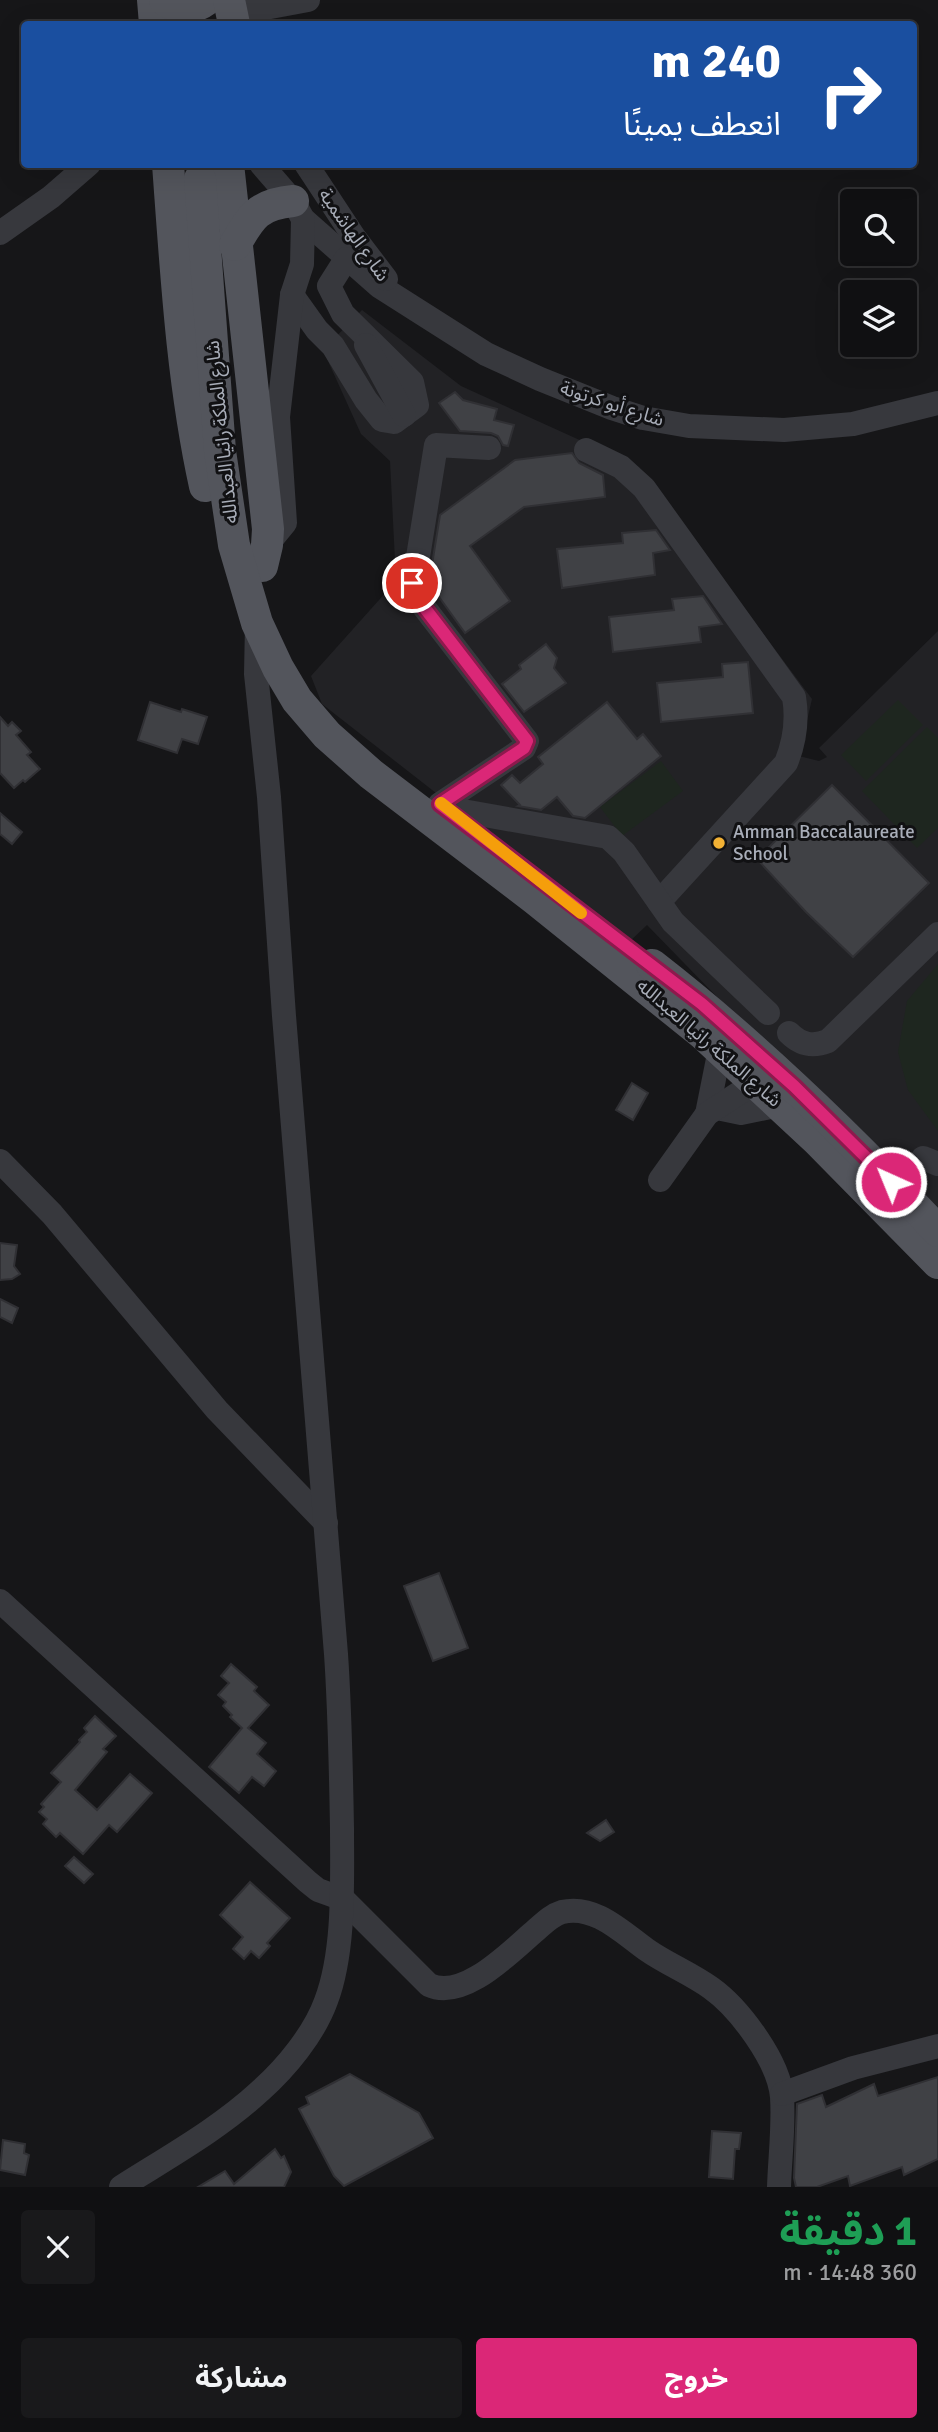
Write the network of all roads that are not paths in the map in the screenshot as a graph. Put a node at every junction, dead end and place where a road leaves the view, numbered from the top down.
1 (153, 0) edge
2 (165, 0) edge
3 (308, 0) edge
4 (225, 10) edge
5 (155, 21) edge
6 (84, 168) edge
7 (264, 168) edge
8 (309, 168) edge
9 (200, 170) edge
10 (298, 210) junction
11 (0, 233) edge
12 (235, 245) junction
13 (346, 258) junction
14 (392, 292) junction
15 (292, 295) junction
16 (938, 403) edge
17 (265, 408) junction
18 (489, 448) dead end
19 (586, 450) dead end
20 (258, 565) junction
21 (257, 623) junction
22 (443, 806) junction
23 (659, 902) junction
24 (938, 934) edge
25 (768, 1013) dead end
26 (789, 1033) dead end
27 (720, 1049) junction
28 (756, 1082) junction
29 (780, 1105) junction
30 (712, 1111) junction
31 (0, 1161) edge
32 (660, 1180) dead end
33 (938, 1231) edge
34 (938, 1263) edge
35 (326, 1523) junction
36 (0, 1601) edge
37 (343, 1899) junction
38 (938, 2046) edge
39 (782, 2094) junction
40 (121, 2187) edge
41 (779, 2187) edge

1 - 5 main road
2 - 4 main road
3 - 4 street
6 - 11 street
7 - 10 street, شارع الهاشمية
8 - 14 street, شارع الهاشمية
9 - 12 main road
9 - 20 main road, شارع الملكة رانيا العبدالله
9 - 20 main road
10 - 12 main road
10 - 13 street, شارع الهاشمية
10 - 15 street
12 - 17 main road
13 - 14 street, شارع الهاشمية
13 - 15 street
14 - 16 street, شارع أبو كرتونة
15 - 17 street
17 - 20 main road
18 - 22 street
19 - 23 street
20 - 21 main road, شارع الملكة رانيا العبدالله
20 - 22 main road, شارع الملكة رانيا العبدالله
21 - 27 main road, شارع الملكة رانيا العبدالله
21 - 35 street
22 - 23 street
22 - 33 main road, شارع الملكة رانيا العبدالله
23 - 25 street
24 - 26 street
27 - 28 main road, شارع الملكة رانيا العبدالله
27 - 30 street
28 - 29 main road, شارع الملكة رانيا العبدالله
28 - 30 street
29 - 30 street
29 - 34 main road, شارع الملكة رانيا العبدالله
30 - 32 street
31 - 35 street
35 - 37 street
36 - 37 street
37 - 39 street
37 - 40 street
38 - 39 street
39 - 41 street

